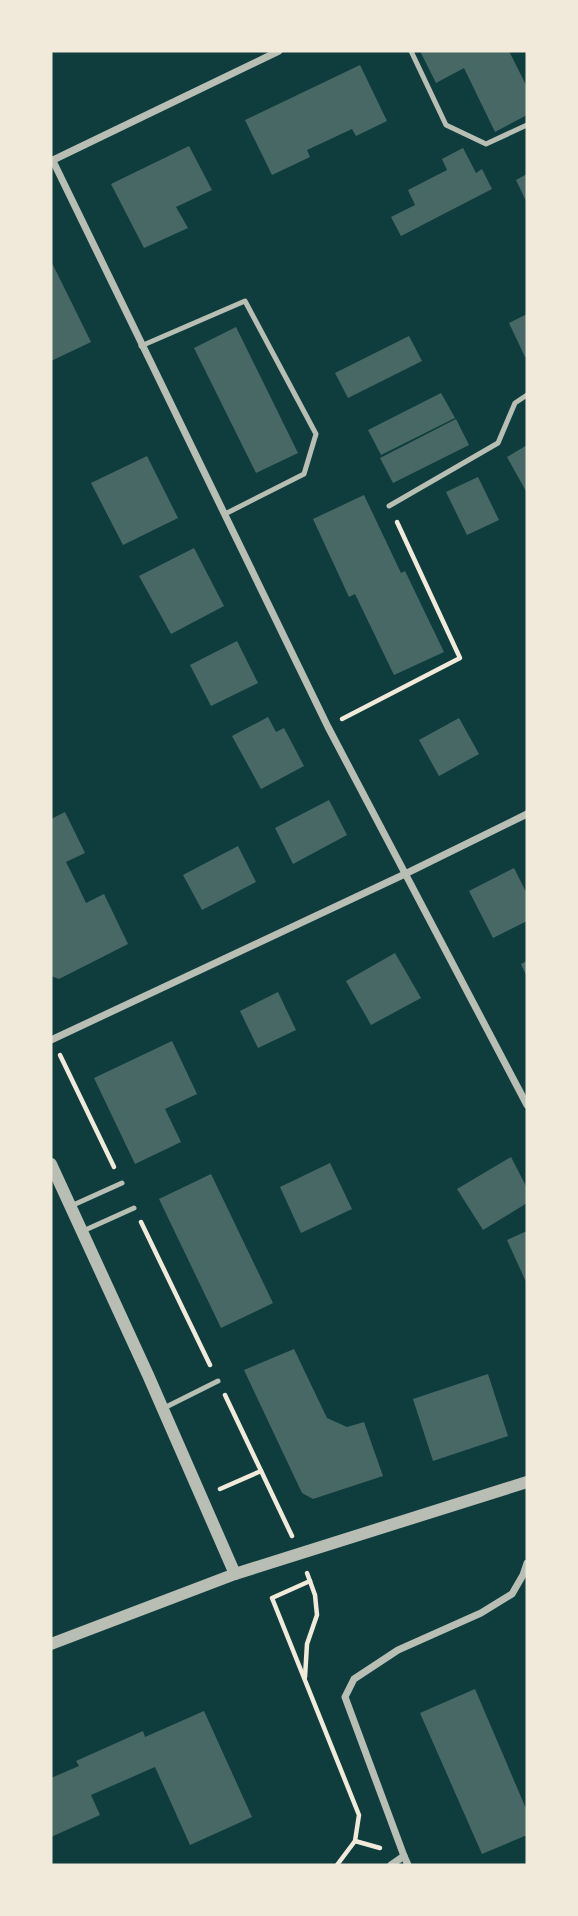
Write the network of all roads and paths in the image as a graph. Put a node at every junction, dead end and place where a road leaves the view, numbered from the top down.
1 (279, 51) edge
2 (411, 51) edge
3 (527, 125) edge
4 (52, 161) edge
5 (141, 346) junction
6 (527, 395) edge
7 (389, 506) joint
8 (225, 514) junction
9 (328, 727) junction
10 (527, 814) edge
11 (405, 874) junction
12 (52, 1040) edge
13 (527, 1105) edge
14 (51, 1164) edge
15 (122, 1183) joint
16 (71, 1206) junction
17 (134, 1208) joint
18 (83, 1231) junction
19 (218, 1381) junction
20 (163, 1409) junction
21 (261, 1471) junction
22 (527, 1484) edge
23 (201, 1497) junction
24 (300, 1552) junction
25 (527, 1563) edge
26 (235, 1574) junction
27 (310, 1581) junction
28 (51, 1644) edge
29 (305, 1677) junction
30 (404, 1856) junction
31 (337, 1865) edge
32 (391, 1865) edge
33 (408, 1865) edge

1 - 4 street
2 - 3 lane
4 - 5 street
5 - 8 street
5 - 8 lane
6 - 7 lane
7 - 9 path
8 - 9 street
9 - 11 street
10 - 11 street
11 - 12 street
11 - 13 street
12 - 15 path
14 - 16 street
15 - 16 lane
16 - 18 street
17 - 18 lane
17 - 19 path
18 - 20 street
19 - 20 lane
19 - 21 path
20 - 23 street
21 - 23 path
21 - 24 path
22 - 24 street
23 - 26 street
24 - 26 street
24 - 27 path
25 - 30 street
26 - 28 street
27 - 29 path
27 - 29 path
29 - 31 path
30 - 32 street
30 - 33 street

